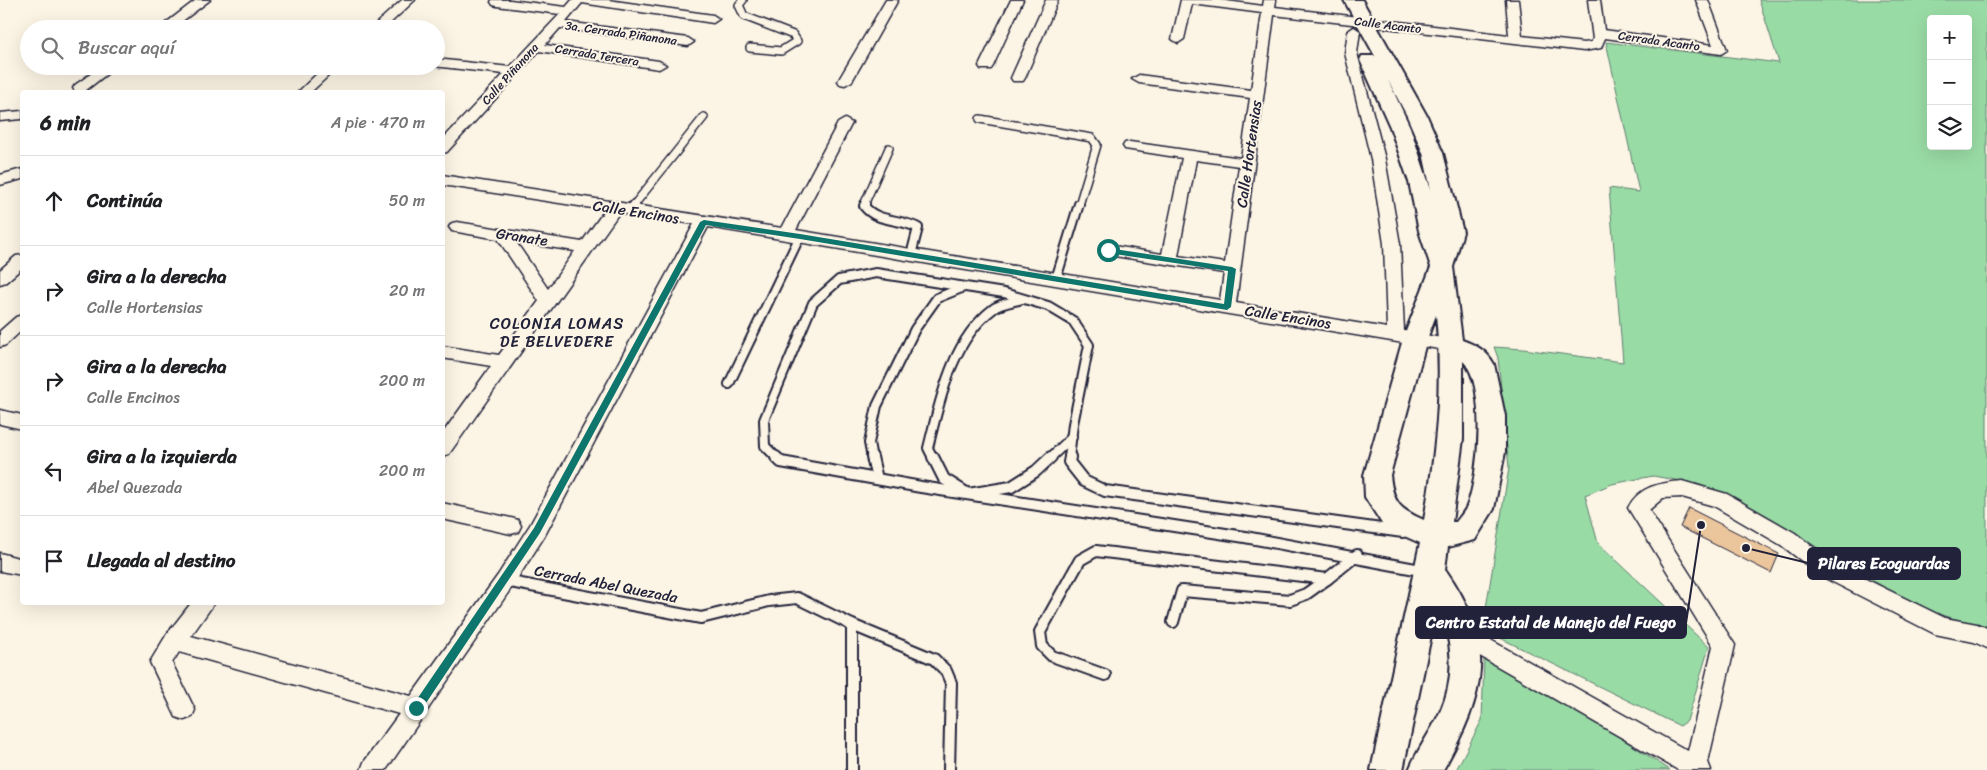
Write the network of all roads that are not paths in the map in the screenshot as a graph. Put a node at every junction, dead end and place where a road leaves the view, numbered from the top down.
1 (204, 0) edge
2 (409, 0) edge
3 (499, 0) edge
4 (578, 0) edge
5 (583, 0) edge
6 (743, 0) edge
7 (892, 0) edge
8 (1017, 0) edge
9 (1052, 0) edge
10 (1189, 0) edge
11 (1338, 0) edge
12 (1353, 0) edge
13 (1512, 0) edge
14 (1594, 0) edge
15 (1702, 0) edge
16 (1269, 5) edge
17 (568, 10) junction
18 (713, 19) dead end
19 (176, 20) edge
20 (386, 20) edge
21 (554, 24) junction
22 (1356, 25) junction
23 (1598, 33) junction
24 (1178, 39) dead end
25 (1516, 40) junction
26 (688, 42) dead end
27 (535, 47) junction
28 (750, 48) dead end
29 (445, 64) edge
30 (659, 65) dead end
31 (986, 66) dead end
32 (512, 72) junction
33 (98, 75) edge
34 (324, 75) edge
35 (1018, 78) dead end
36 (1139, 79) dead end
37 (844, 81) dead end
38 (80, 88) dead end
39 (306, 90) edge
40 (1257, 95) junction
41 (20, 115) edge
42 (0, 116) edge
43 (704, 117) dead end
44 (980, 119) dead end
45 (845, 123) dead end
46 (445, 146) edge
47 (1130, 146) dead end
48 (889, 148) dead end
49 (1190, 156) junction
50 (1247, 163) junction
51 (20, 175) edge
52 (0, 180) edge
53 (445, 181) edge
54 (617, 213) junction
55 (704, 222) junction
56 (457, 227) dead end
57 (503, 234) junction
58 (794, 235) junction
59 (586, 248) junction
60 (1108, 250) dead end
61 (911, 254) junction
62 (1170, 260) junction
63 (20, 262) edge
64 (1442, 267) junction
65 (1232, 269) junction
66 (0, 278) edge
67 (1056, 279) junction
68 (964, 286) junction
69 (1022, 298) junction
70 (548, 302) junction
71 (1227, 307) junction
72 (20, 323) edge
73 (1405, 337) junction
74 (0, 341) edge
75 (1451, 345) junction
76 (445, 352) edge
77 (503, 362) junction
78 (728, 384) dead end
79 (0, 417) edge
80 (20, 422) edge
81 (1072, 437) junction
82 (445, 445) edge
83 (878, 479) junction
84 (968, 494) junction
85 (445, 512) edge
86 (511, 526) dead end
87 (1435, 537) junction
88 (1357, 555) junction
89 (0, 562) edge
90 (20, 567) edge
91 (1430, 572) junction
92 (1327, 579) junction
93 (505, 581) junction
94 (203, 605) edge
95 (1173, 622) dead end
96 (852, 625) junction
97 (1464, 636) junction
98 (1987, 638) edge
99 (174, 641) junction
100 (1105, 675) dead end
101 (416, 708) junction
102 (184, 710) dead end
103 (1698, 768) edge
104 (372, 770) edge
105 (852, 770) edge
106 (950, 770) edge
107 (1387, 770) edge
108 (1425, 770) edge

1 - 19 street
2 - 20 street
3 - 17 street
4 - 17 street, Calle Piñanona
5 - 18 street
6 - 28 lane
7 - 37 street
8 - 31 street
9 - 35 street
10 - 16 street, Calle Acanto
10 - 24 street
11 - 22 main road
12 - 22 main road
13 - 25 street
14 - 23 street
15 - 23 street, Cerrada Acanto
16 - 22 street, Calle Acanto
16 - 40 street, Calle Hortensias
17 - 21 street, Calle Piñanona
21 - 26 street, 3a. Cerrada Piñanona
21 - 27 street, Calle Piñanona
22 - 25 street, Calle Acanto
22 - 64 main road
22 - 73 street
23 - 25 street, Calle Acanto
27 - 30 street, Cerrada Tercera
27 - 32 street, Calle Piñanona
29 - 32 street
32 - 46 street, Calle Piñanona
33 - 38 street
34 - 39 street
36 - 40 street
40 - 50 street, Calle Hortensias
41 - 42 street
43 - 54 lane
44 - 67 lane
45 - 58 street
47 - 49 street
48 - 61 lane
49 - 50 street
49 - 62 street
50 - 65 street, Calle Hortensias
51 - 52 street
53 - 54 street, Calle Encinos
54 - 55 street, Calle Encinos
54 - 59 street
55 - 58 street, Calle Encinos
55 - 93 street
56 - 57 street, Granate
57 - 59 street, Granate
57 - 70 street
58 - 61 street, Calle Encinos
58 - 78 lane
59 - 70 street
60 - 62 street
61 - 67 street, Calle Encinos
62 - 65 street
63 - 66 street
64 - 73 main road
64 - 75 main road
65 - 71 street, Calle Hortensias
67 - 71 street, Calle Encinos
68 - 69 lane
68 - 83 lane
68 - 83 lane
69 - 81 lane
69 - 84 lane
70 - 77 street
71 - 73 street, Calle Encinos
72 - 74 street
73 - 75 street, Calle Encinos
73 - 87 main road
75 - 87 main road
75 - 87 main road
76 - 77 street
77 - 82 street
79 - 80 street
81 - 84 lane
81 - 87 lane
83 - 84 lane
84 - 88 lane
85 - 86 street
87 - 91 main road
88 - 91 lane
88 - 92 lane
89 - 90 street
91 - 97 main road
91 - 107 main road
92 - 95 lane
92 - 100 lane
93 - 96 lane, Cerrada Abel Quezada
93 - 101 street
94 - 99 street
96 - 105 lane
96 - 106 lane
97 - 103 street
97 - 108 main road
98 - 103 street
99 - 101 street
99 - 102 street
101 - 104 street

